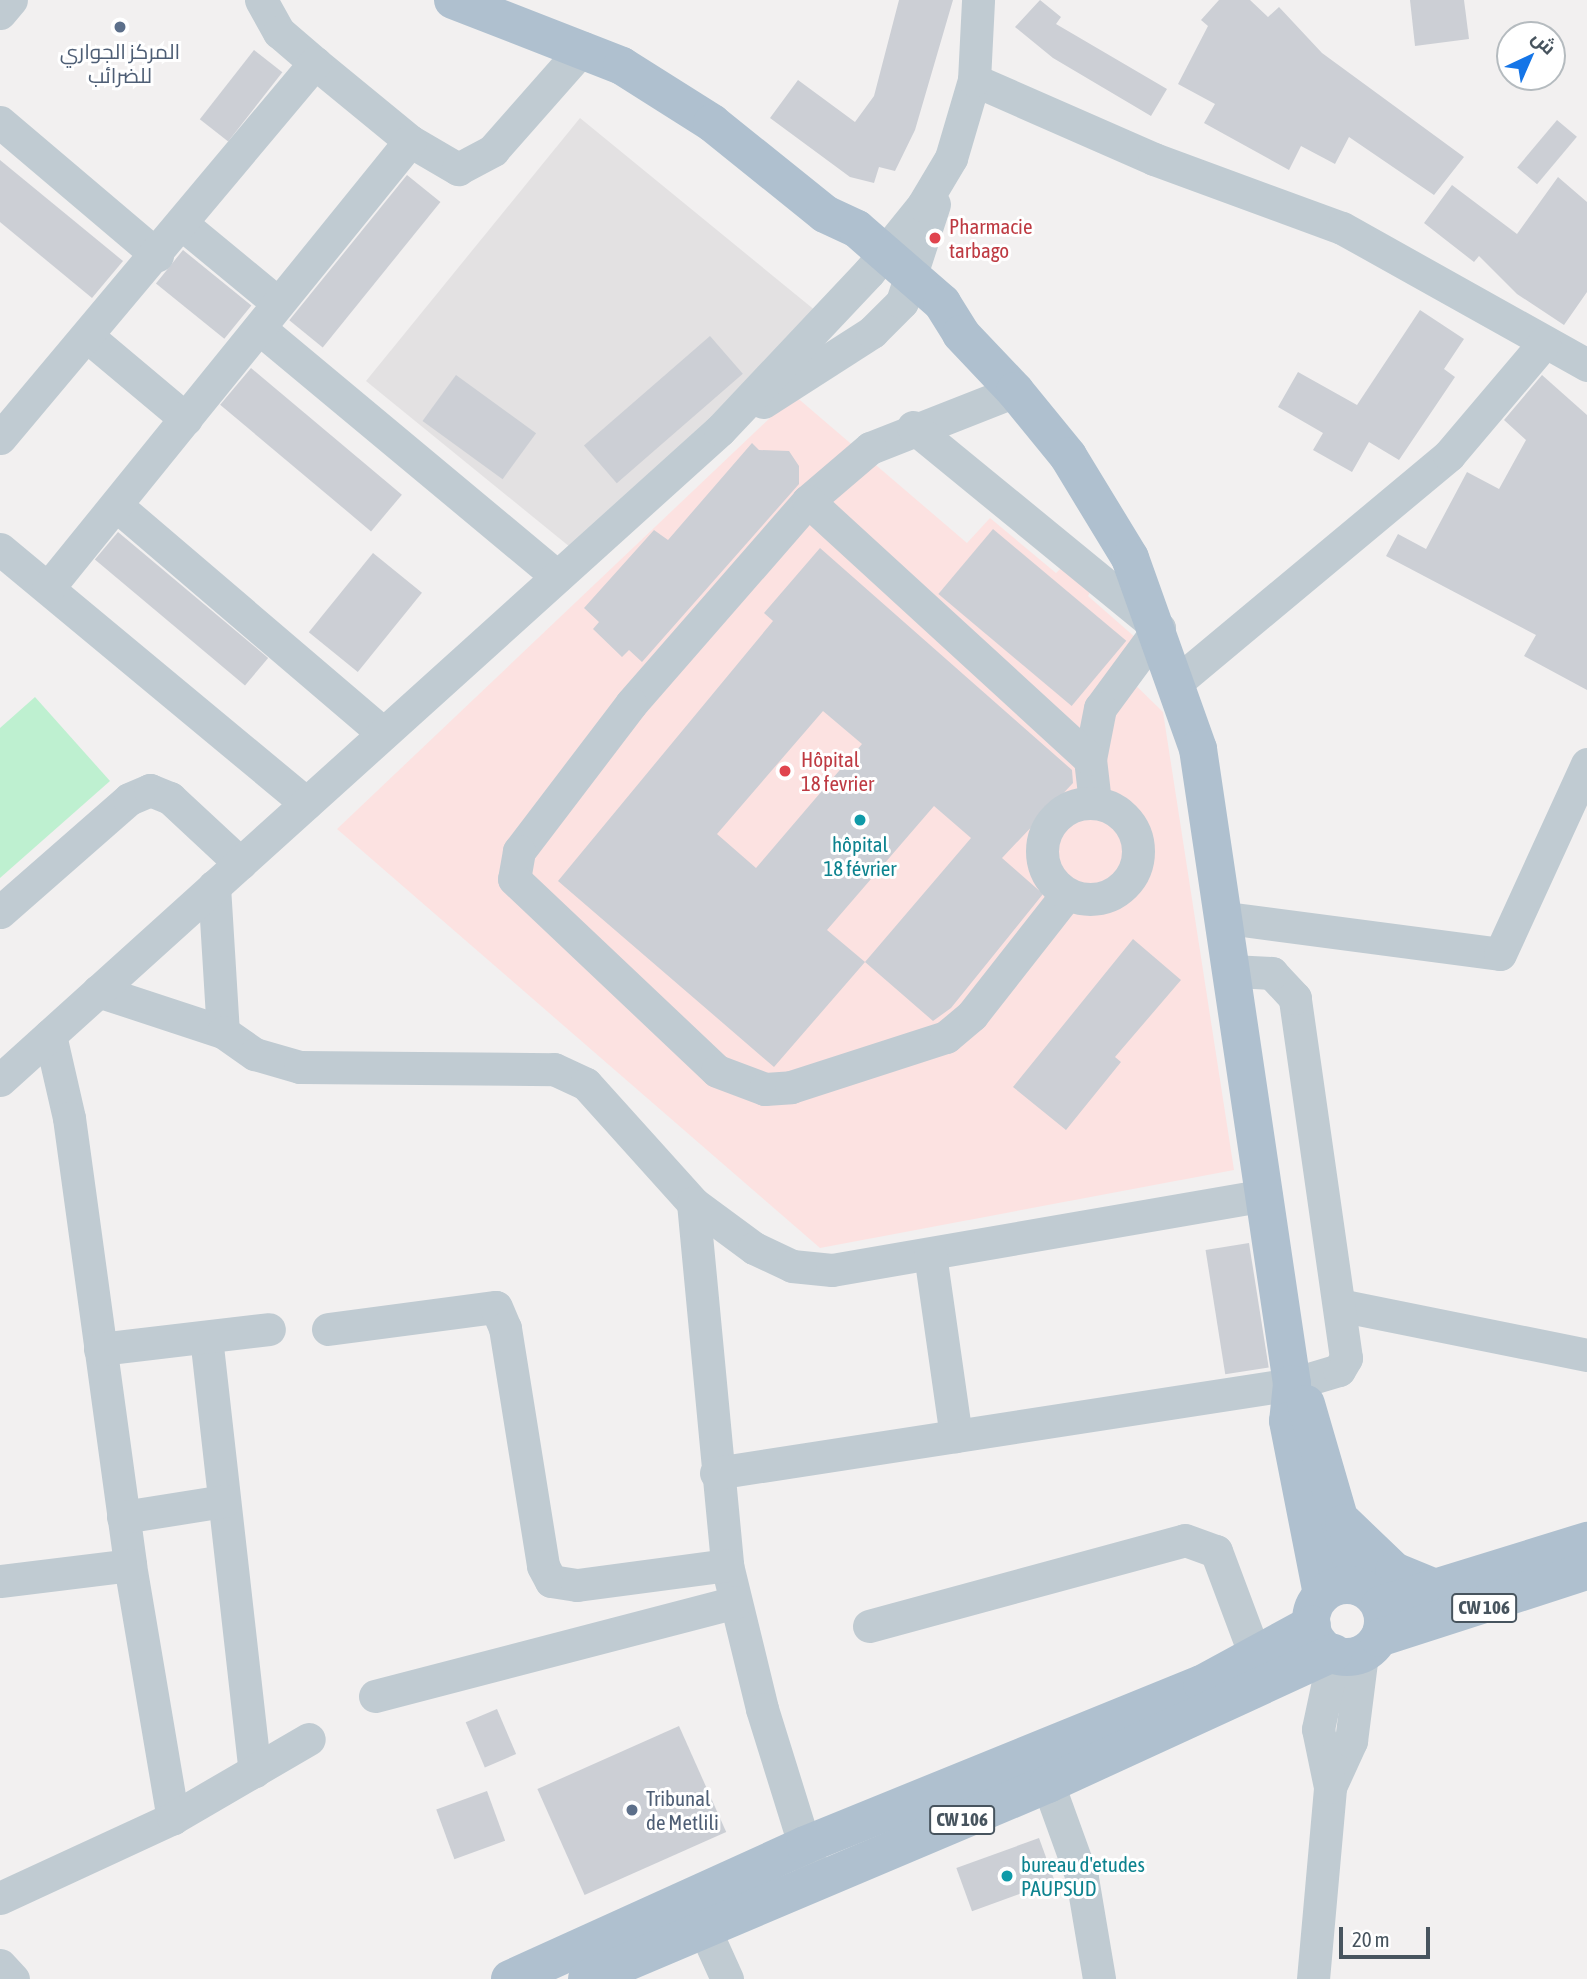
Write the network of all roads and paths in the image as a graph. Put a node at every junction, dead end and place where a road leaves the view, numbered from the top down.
1 (11, 0) edge
2 (261, 0) edge
3 (453, 0) edge
4 (978, 0) edge
5 (0, 13) edge
6 (583, 48) junction
7 (315, 63) junction
8 (974, 80) junction
9 (0, 122) edge
10 (410, 141) junction
11 (182, 224) junction
12 (157, 255) junction
13 (892, 276) junction
14 (268, 316) junction
15 (87, 337) junction
16 (1544, 343) junction
17 (1587, 365) edge
18 (1015, 391) junction
19 (186, 419) junction
20 (913, 427) junction
21 (720, 430) junction
22 (0, 438) edge
23 (808, 501) junction
24 (117, 506) junction
25 (0, 549) edge
26 (557, 576) junction
27 (48, 588) junction
28 (1159, 628) junction
29 (1178, 681) junction
30 (383, 733) junction
31 (1090, 759) junction
32 (1587, 764) edge
33 (1094, 802) junction
34 (306, 803) junction
35 (240, 863) junction
36 (214, 886) junction
37 (1067, 894) junction
38 (0, 912) edge
39 (1227, 918) junction
40 (1236, 971) junction
41 (98, 991) junction
42 (223, 1032) junction
43 (50, 1035) junction
44 (4, 1068) edge
45 (1266, 1195) junction
46 (693, 1203) junction
47 (930, 1254) junction
48 (1339, 1305) junction
49 (269, 1329) dead end
50 (328, 1329) dead end
51 (206, 1337) junction
52 (100, 1349) junction
53 (1587, 1355) edge
54 (1292, 1384) junction
55 (956, 1436) junction
56 (716, 1473) junction
57 (224, 1501) junction
58 (123, 1517) junction
59 (1341, 1519) junction
60 (1587, 1541) edge
61 (130, 1565) junction
62 (727, 1565) junction
63 (1587, 1571) edge
64 (0, 1581) edge
65 (1440, 1590) junction
66 (735, 1602) junction
67 (869, 1626) dead end
68 (1347, 1626) junction
69 (1256, 1658) junction
70 (375, 1696) dead end
71 (309, 1740) dead end
72 (255, 1771) junction
73 (1048, 1784) junction
74 (173, 1818) junction
75 (805, 1845) junction
76 (815, 1882) junction
77 (0, 1898) edge
78 (705, 1928) junction
79 (0, 1965) edge
80 (13, 1979) edge
81 (510, 1979) edge
82 (587, 1979) edge
83 (727, 1979) edge
84 (1099, 1979) edge
85 (1313, 1979) edge

1 - 5 street
2 - 7 street
3 - 6 main road
4 - 8 street
6 - 10 street
6 - 13 main road
7 - 10 street
7 - 11 street
8 - 13 street
8 - 16 street
9 - 12 street
10 - 14 street
11 - 12 street
11 - 14 street
12 - 15 street
13 - 18 main road
13 - 21 street
13 - 21 street
14 - 19 street
14 - 26 street
15 - 19 street
15 - 22 street
16 - 17 street
16 - 29 street
18 - 20 street
18 - 28 main road
19 - 24 street
20 - 23 street
20 - 28 street
21 - 26 street
23 - 31 street
23 - 37 street
24 - 27 street
24 - 30 street
25 - 27 street
26 - 30 street
27 - 34 street
28 - 29 main road
28 - 31 street
29 - 39 main road
30 - 34 street
31 - 33 street
32 - 39 street
33 - 37 street
33 - 37 street
34 - 35 street
35 - 36 street
35 - 38 street
36 - 41 street
36 - 42 street
39 - 40 main road
40 - 45 main road
40 - 48 street
41 - 42 street
41 - 43 street
42 - 46 street
43 - 44 street
43 - 52 street
45 - 47 street
45 - 54 main road
46 - 47 street
46 - 56 street
47 - 55 street
48 - 53 street
48 - 54 street
49 - 51 street
50 - 62 street
51 - 52 street
51 - 57 street
52 - 58 street
54 - 55 street
54 - 59 main road
54 - 68 main road
55 - 56 street
56 - 62 street
57 - 58 street
57 - 72 street
58 - 61 street
59 - 65 main road
59 - 68 main road
60 - 65 main road, CW 106
61 - 64 street
61 - 74 street
62 - 66 street
63 - 68 main road, CW 106
65 - 68 main road, CW 106
66 - 70 street
66 - 75 street
67 - 69 street
68 - 69 main road
68 - 73 main road, CW 106
68 - 85 street
69 - 75 main road
71 - 72 street
72 - 74 street
73 - 76 main road, CW 106
73 - 84 street
74 - 77 street
75 - 76 street
75 - 81 main road
76 - 78 main road, CW 106
78 - 82 main road, CW 106
78 - 83 street
79 - 80 street

